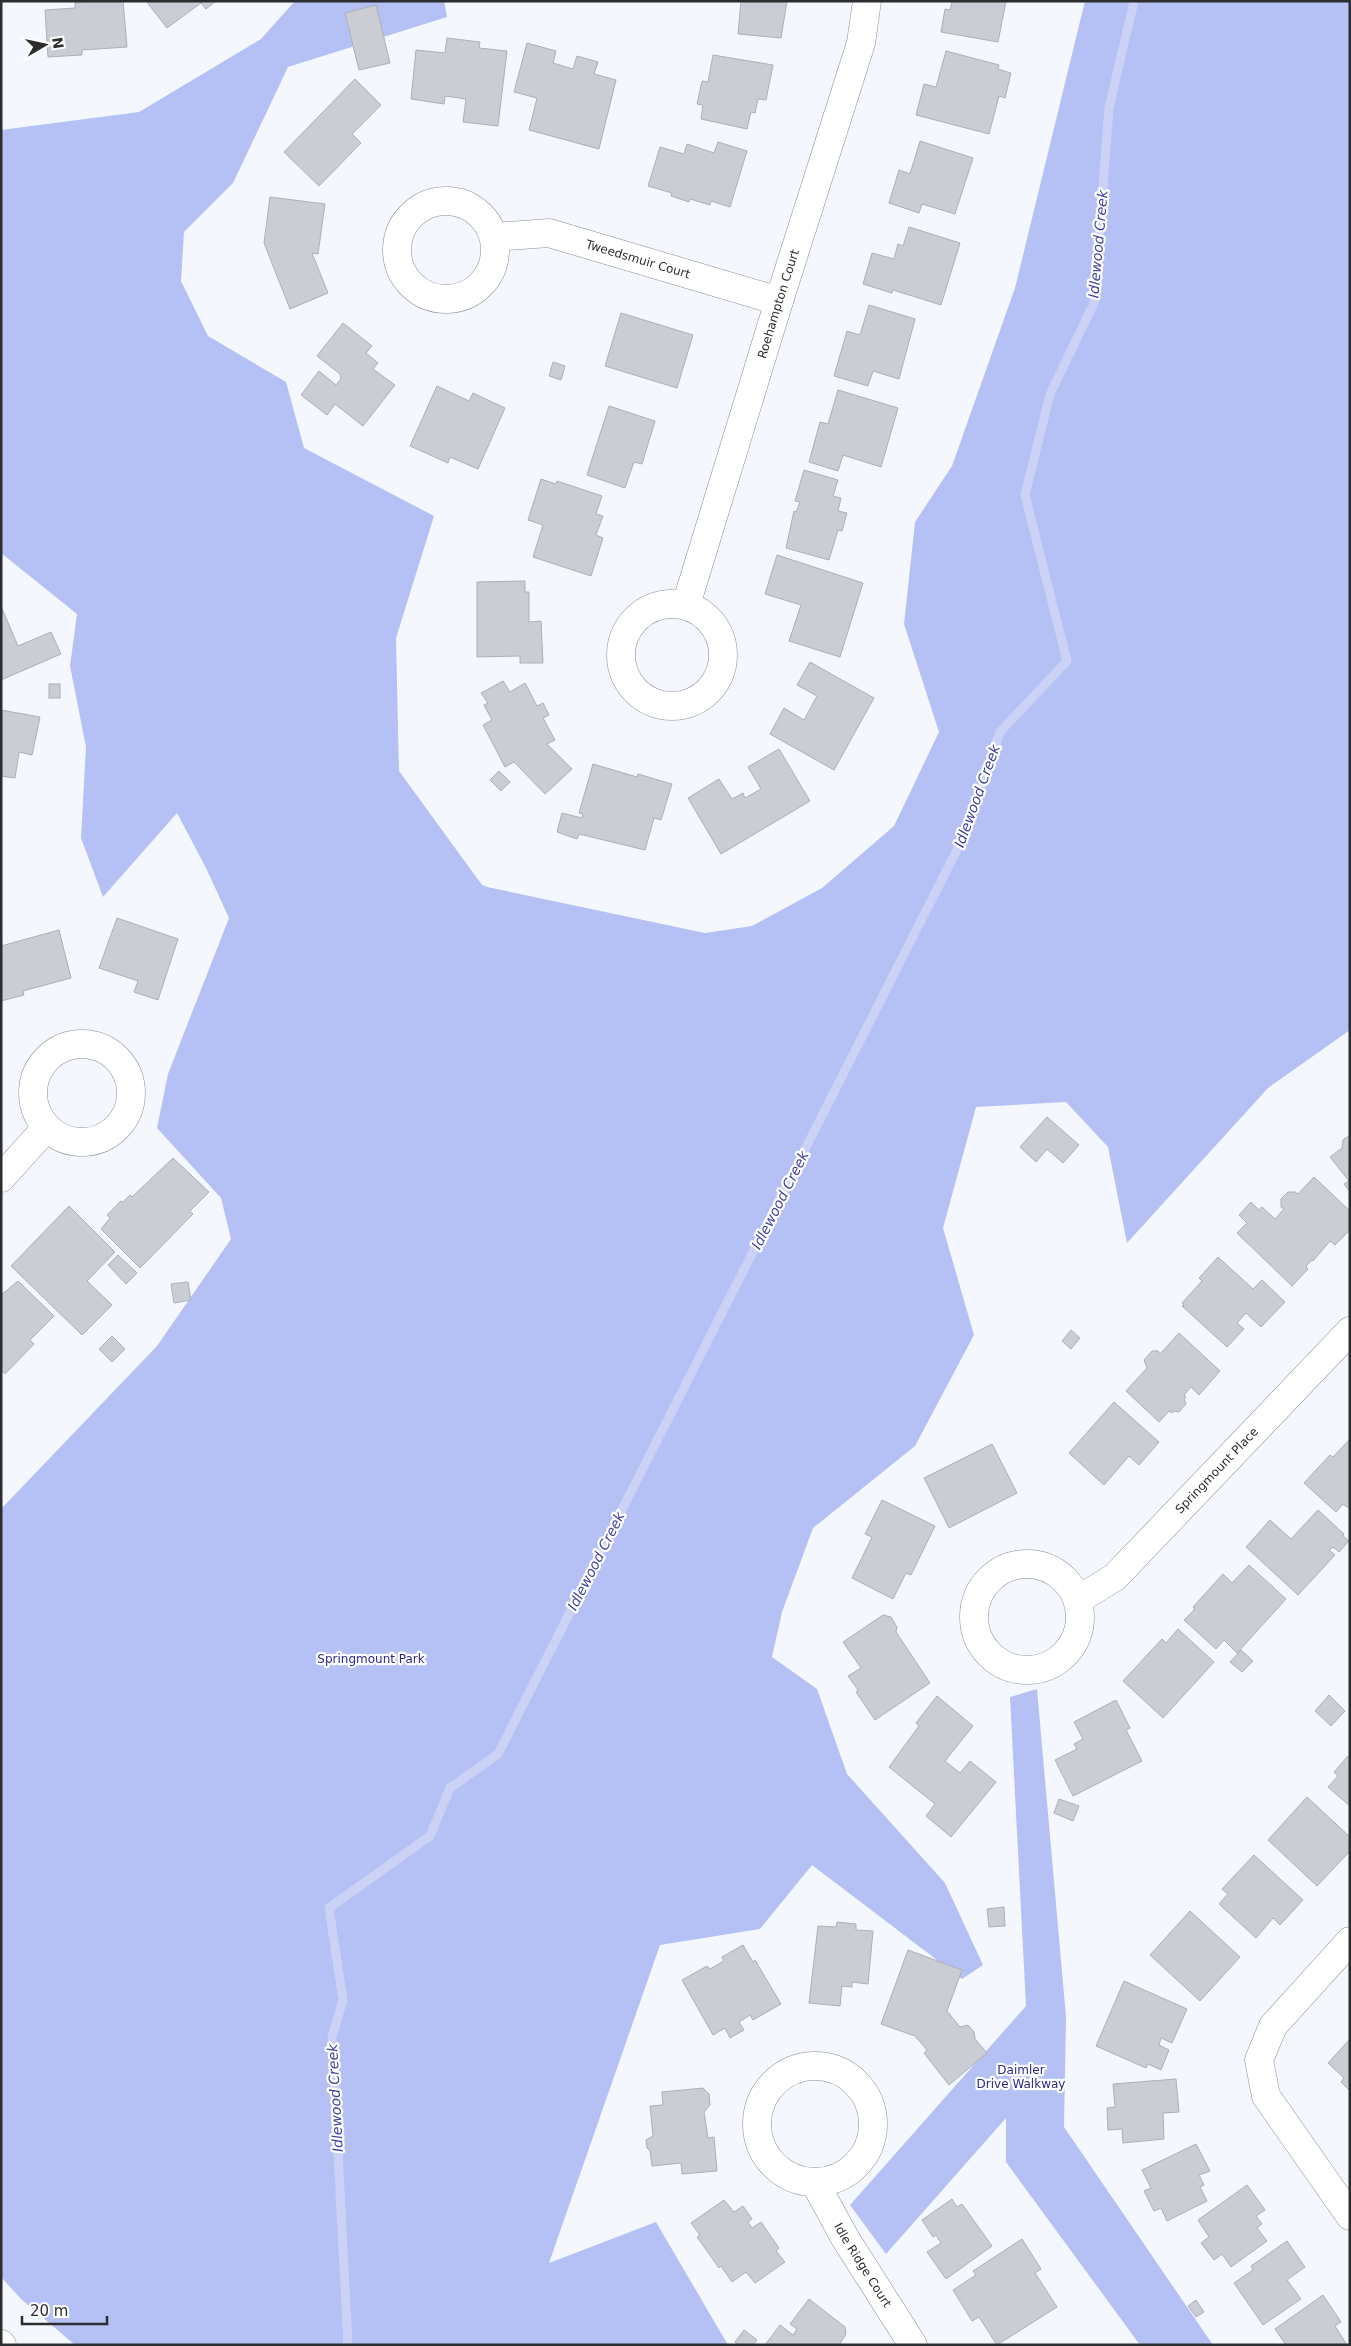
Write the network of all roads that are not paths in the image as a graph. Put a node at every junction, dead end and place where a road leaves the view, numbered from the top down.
1 (867, 1) edge
2 (494, 237) dead end
3 (779, 301) junction
4 (686, 605) dead end
5 (47, 1128) dead end
6 (1, 1178) edge
7 (1350, 1331) edge
8 (1078, 1600) dead end
9 (1350, 1941) edge
10 (815, 2184) junction
11 (1350, 2216) edge
12 (912, 2345) edge

1 - 3 street, Roehampton Court
2 - 3 street, Tweedsmuir Court
3 - 4 street, Roehampton Court
5 - 6 street
7 - 8 street, Springmount Place
9 - 11 street
10 - 10 street
10 - 12 street, Idle Ridge Court

